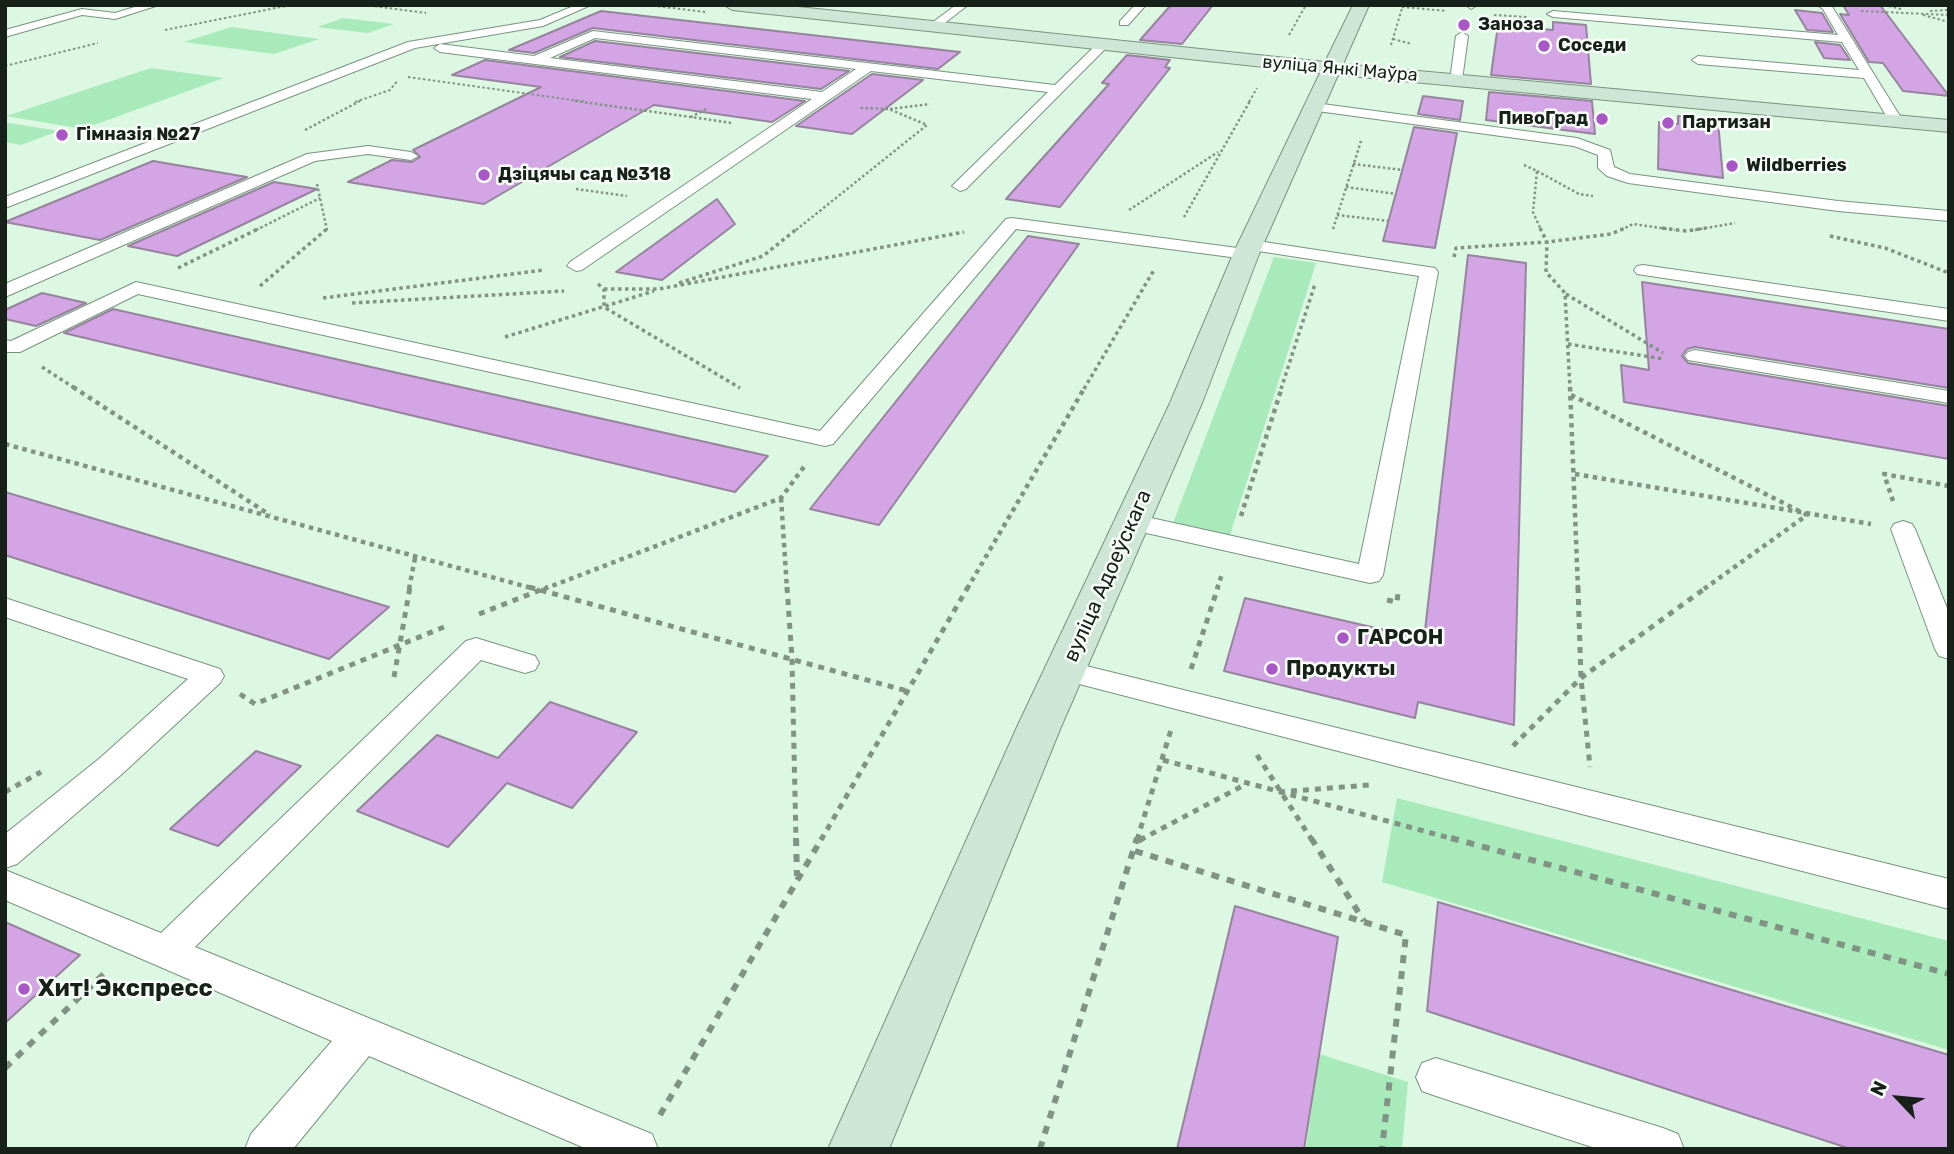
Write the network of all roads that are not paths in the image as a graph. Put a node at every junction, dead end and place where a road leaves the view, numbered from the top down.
1 (155, 5) edge
2 (586, 5) edge
3 (732, 5) edge
4 (963, 5) edge
5 (1141, 5) edge
6 (1361, 5) edge
7 (763, 7) edge
8 (1825, 8) edge
9 (1553, 14) dead end
10 (1124, 23) dead end
11 (933, 27) junction
12 (5, 34) edge
13 (1462, 36) dead end
14 (1846, 39) junction
15 (412, 45) junction
16 (1103, 45) junction
17 (536, 60) junction
18 (1698, 60) dead end
19 (869, 66) junction
20 (1333, 69) junction
21 (1868, 75) junction
22 (1456, 80) junction
23 (1059, 89) junction
24 (823, 96) junction
25 (1315, 107) junction
26 (1896, 121) junction
27 (1949, 126) edge
28 (411, 156) dead end
29 (960, 186) dead end
30 (5, 202) edge
31 (1949, 216) edge
32 (1249, 250) junction
33 (576, 266) road end
34 (1643, 270) dead end
35 (5, 291) edge
36 (1949, 315) edge
37 (9, 347) edge
38 (1685, 359) road end
39 (1949, 397) edge
40 (1133, 522) junction
41 (1903, 529) road end
42 (5, 607) edge
43 (1949, 649) edge
44 (525, 663) dead end
45 (1066, 671) junction
46 (5, 854) edge
47 (5, 884) edge
48 (1949, 894) edge
49 (165, 953) junction
50 (362, 1035) junction
51 (1436, 1077) dead end
52 (645, 1137) edge
53 (266, 1149) edge
54 (859, 1149) edge
55 (1663, 1149) edge

1 - 12 lane
2 - 15 lane
3 - 7 main road, вуліца Янкі Маўра
4 - 11 lane
5 - 10 lane
6 - 20 main road, вуліца Адоеўскага
7 - 11 main road, вуліца Янкі Маўра
8 - 14 lane
9 - 14 lane
11 - 16 main road, вуліца Янкі Маўра
13 - 22 lane
14 - 21 lane
15 - 17 lane
15 - 30 lane
16 - 20 main road, вуліца Янкі Маўра
16 - 23 lane
17 - 19 lane
17 - 24 lane
18 - 21 lane
19 - 23 lane
19 - 24 lane
20 - 22 main road, вуліца Янкі Маўра
20 - 25 main road, вуліца Адоеўскага
21 - 26 lane
22 - 26 main road, вуліца Янкі Маўра
23 - 29 lane
24 - 33 lane
25 - 31 lane
25 - 32 main road, вуліца Адоеўскага
26 - 27 main road, вуліца Янкі Маўра
28 - 35 lane
32 - 37 lane
32 - 40 main road, вуліца Адоеўскага
32 - 40 lane
34 - 36 lane
38 - 39 lane
40 - 45 main road, вуліца Адоеўскага
41 - 43 lane
42 - 46 lane
44 - 49 lane
45 - 48 lane
45 - 54 main road, вуліца Адоеўскага
47 - 49 lane
49 - 50 lane
50 - 52 lane
50 - 53 lane
51 - 55 lane

